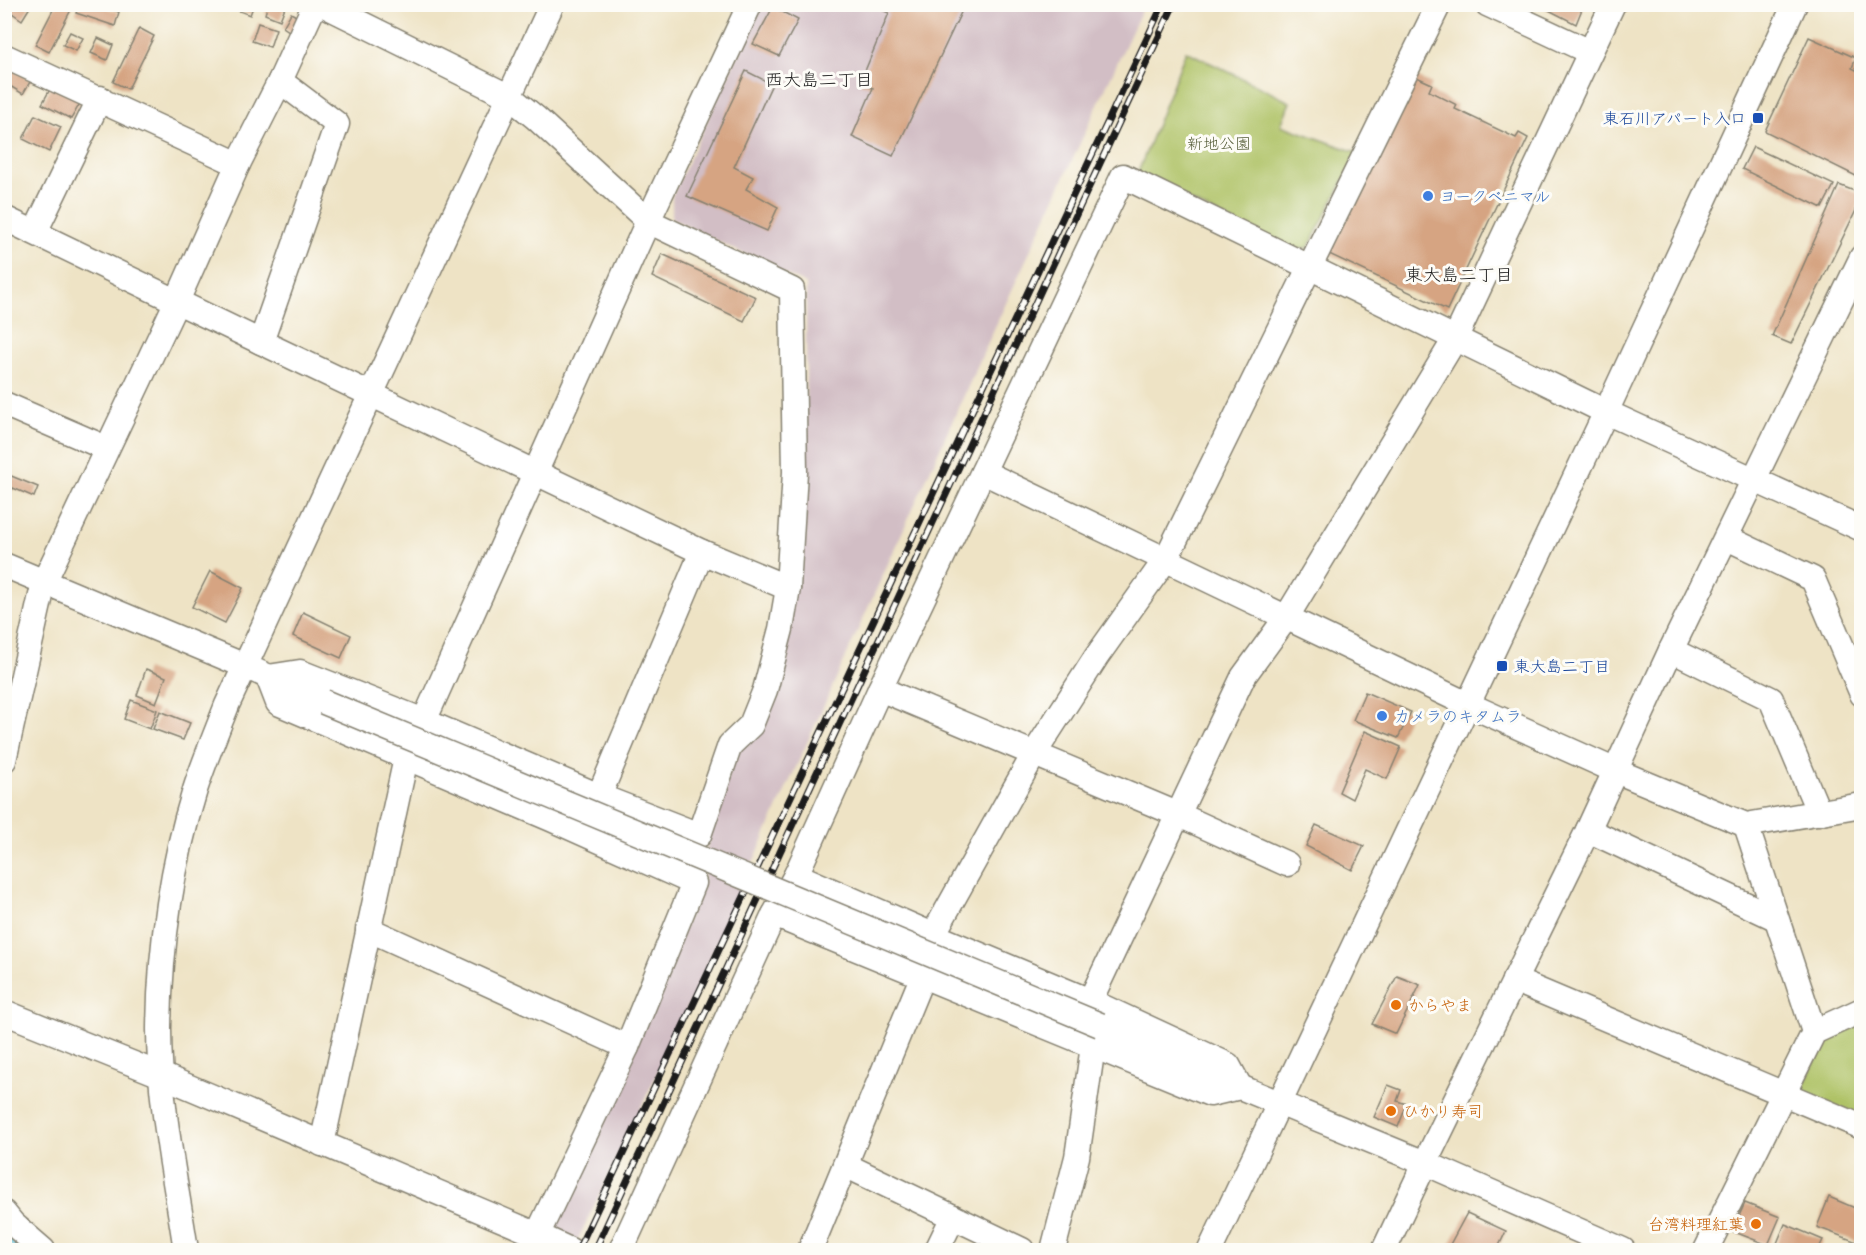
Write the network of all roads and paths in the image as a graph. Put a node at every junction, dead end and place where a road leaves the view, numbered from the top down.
1 (315, 4) edge
2 (322, 4) edge
3 (552, 4) edge
4 (750, 4) edge
5 (1439, 4) edge
6 (1487, 4) edge
7 (1612, 4) edge
8 (1795, 4) edge
9 (1590, 52) junction
10 (4, 56) edge
11 (280, 81) junction
12 (510, 97) junction
13 (100, 98) junction
14 (238, 164) junction
15 (4, 218) edge
16 (648, 221) junction
17 (35, 232) junction
18 (1860, 261) edge
19 (1308, 267) junction
20 (177, 301) junction
21 (1455, 339) junction
22 (261, 342) junction
23 (372, 394) junction
24 (4, 404) edge
25 (1606, 412) junction
26 (106, 448) junction
27 (534, 472) junction
28 (983, 472) junction
29 (1753, 480) junction
30 (1862, 530) edge
31 (1727, 538) junction
32 (702, 552) junction
33 (1166, 559) junction
34 (4, 565) edge
35 (44, 582) junction
36 (788, 588) junction
37 (1286, 618) junction
38 (1671, 650) junction
39 (245, 666) junction
40 (268, 677) junction
41 (880, 688) junction
42 (1862, 694) edge
43 (1467, 704) junction
44 (424, 721) junction
45 (1034, 754) junction
46 (5, 758) edge
47 (406, 758) junction
48 (1616, 771) junction
49 (599, 796) junction
50 (1862, 805) edge
51 (1819, 813) junction
52 (1177, 814) junction
53 (1746, 825) junction
54 (1588, 830) junction
55 (1287, 864) dead end
56 (796, 874) junction
57 (774, 915) junction
58 (1775, 918) junction
59 (368, 929) junction
60 (933, 935) junction
61 (923, 975) junction
62 (1514, 980) junction
63 (1090, 1001) junction
64 (1862, 1010) edge
65 (4, 1012) edge
66 (1814, 1032) junction
67 (1096, 1036) junction
68 (627, 1047) junction
69 (161, 1075) junction
70 (1240, 1087) junction
71 (1783, 1095) junction
72 (1279, 1103) junction
73 (1862, 1128) edge
74 (322, 1144) junction
75 (1425, 1162) junction
76 (845, 1165) junction
77 (4, 1213) edge
78 (953, 1217) junction
79 (534, 1243) edge
80 (43, 1251) edge
81 (186, 1251) edge
82 (570, 1251) edge
83 (621, 1251) edge
84 (810, 1251) edge
85 (937, 1251) edge
86 (1022, 1251) edge
87 (1053, 1251) edge
88 (1210, 1251) edge
89 (1384, 1251) edge
90 (1623, 1251) edge
91 (1706, 1251) edge

1 - 11 street
2 - 12 street
3 - 12 street
4 - 16 street
5 - 19 street
6 - 9 street
7 - 9 street
8 - 25 street
9 - 21 street
10 - 13 street
11 - 14 street
11 - 22 street
12 - 16 street
12 - 23 street
13 - 14 street
13 - 17 street
14 - 20 street
15 - 17 street
16 - 27 street
16 - 36 street
17 - 20 street
18 - 29 street
19 - 21 street
19 - 28 street
19 - 33 street
20 - 22 street
20 - 26 street
21 - 25 street
21 - 37 street
22 - 23 street
23 - 27 street
23 - 39 street
24 - 26 street
25 - 29 street
25 - 43 street
26 - 35 street
27 - 32 street
27 - 44 street
28 - 33 street
28 - 41 street
29 - 30 street
29 - 31 street
31 - 38 street
31 - 42 street
32 - 36 street
32 - 49 street
33 - 37 street
33 - 45 street
34 - 35 street
35 - 39 street
35 - 46 street
36 - 49 street
37 - 43 street
37 - 52 street
38 - 48 street
38 - 51 street
39 - 40 street
39 - 69 street
40 - 44 street
40 - 47 street
40 - 67 street, bridge
41 - 45 street
41 - 56 street
43 - 48 street
43 - 72 street
44 - 49 street
45 - 52 street
45 - 60 street
47 - 59 street
47 - 68 street
48 - 53 street
48 - 54 street
50 - 51 street
51 - 53 street
52 - 55 street
52 - 63 street
53 - 58 street
54 - 58 street
54 - 62 street
56 - 57 street
56 - 60 street
57 - 61 street
57 - 83 street
58 - 66 street
59 - 68 street
59 - 74 street
60 - 63 street
61 - 67 street
61 - 76 street
62 - 71 street
62 - 75 street
63 - 70 street
64 - 66 street
65 - 69 street
66 - 71 street
67 - 70 street
67 - 87 street
68 - 79 street
69 - 74 street
69 - 81 street
70 - 72 street
71 - 73 street
71 - 91 street
72 - 75 street
72 - 88 street
74 - 79 street
75 - 89 street
75 - 90 street
76 - 78 street
76 - 84 street
77 - 80 street
78 - 85 street
78 - 86 street
79 - 82 street

